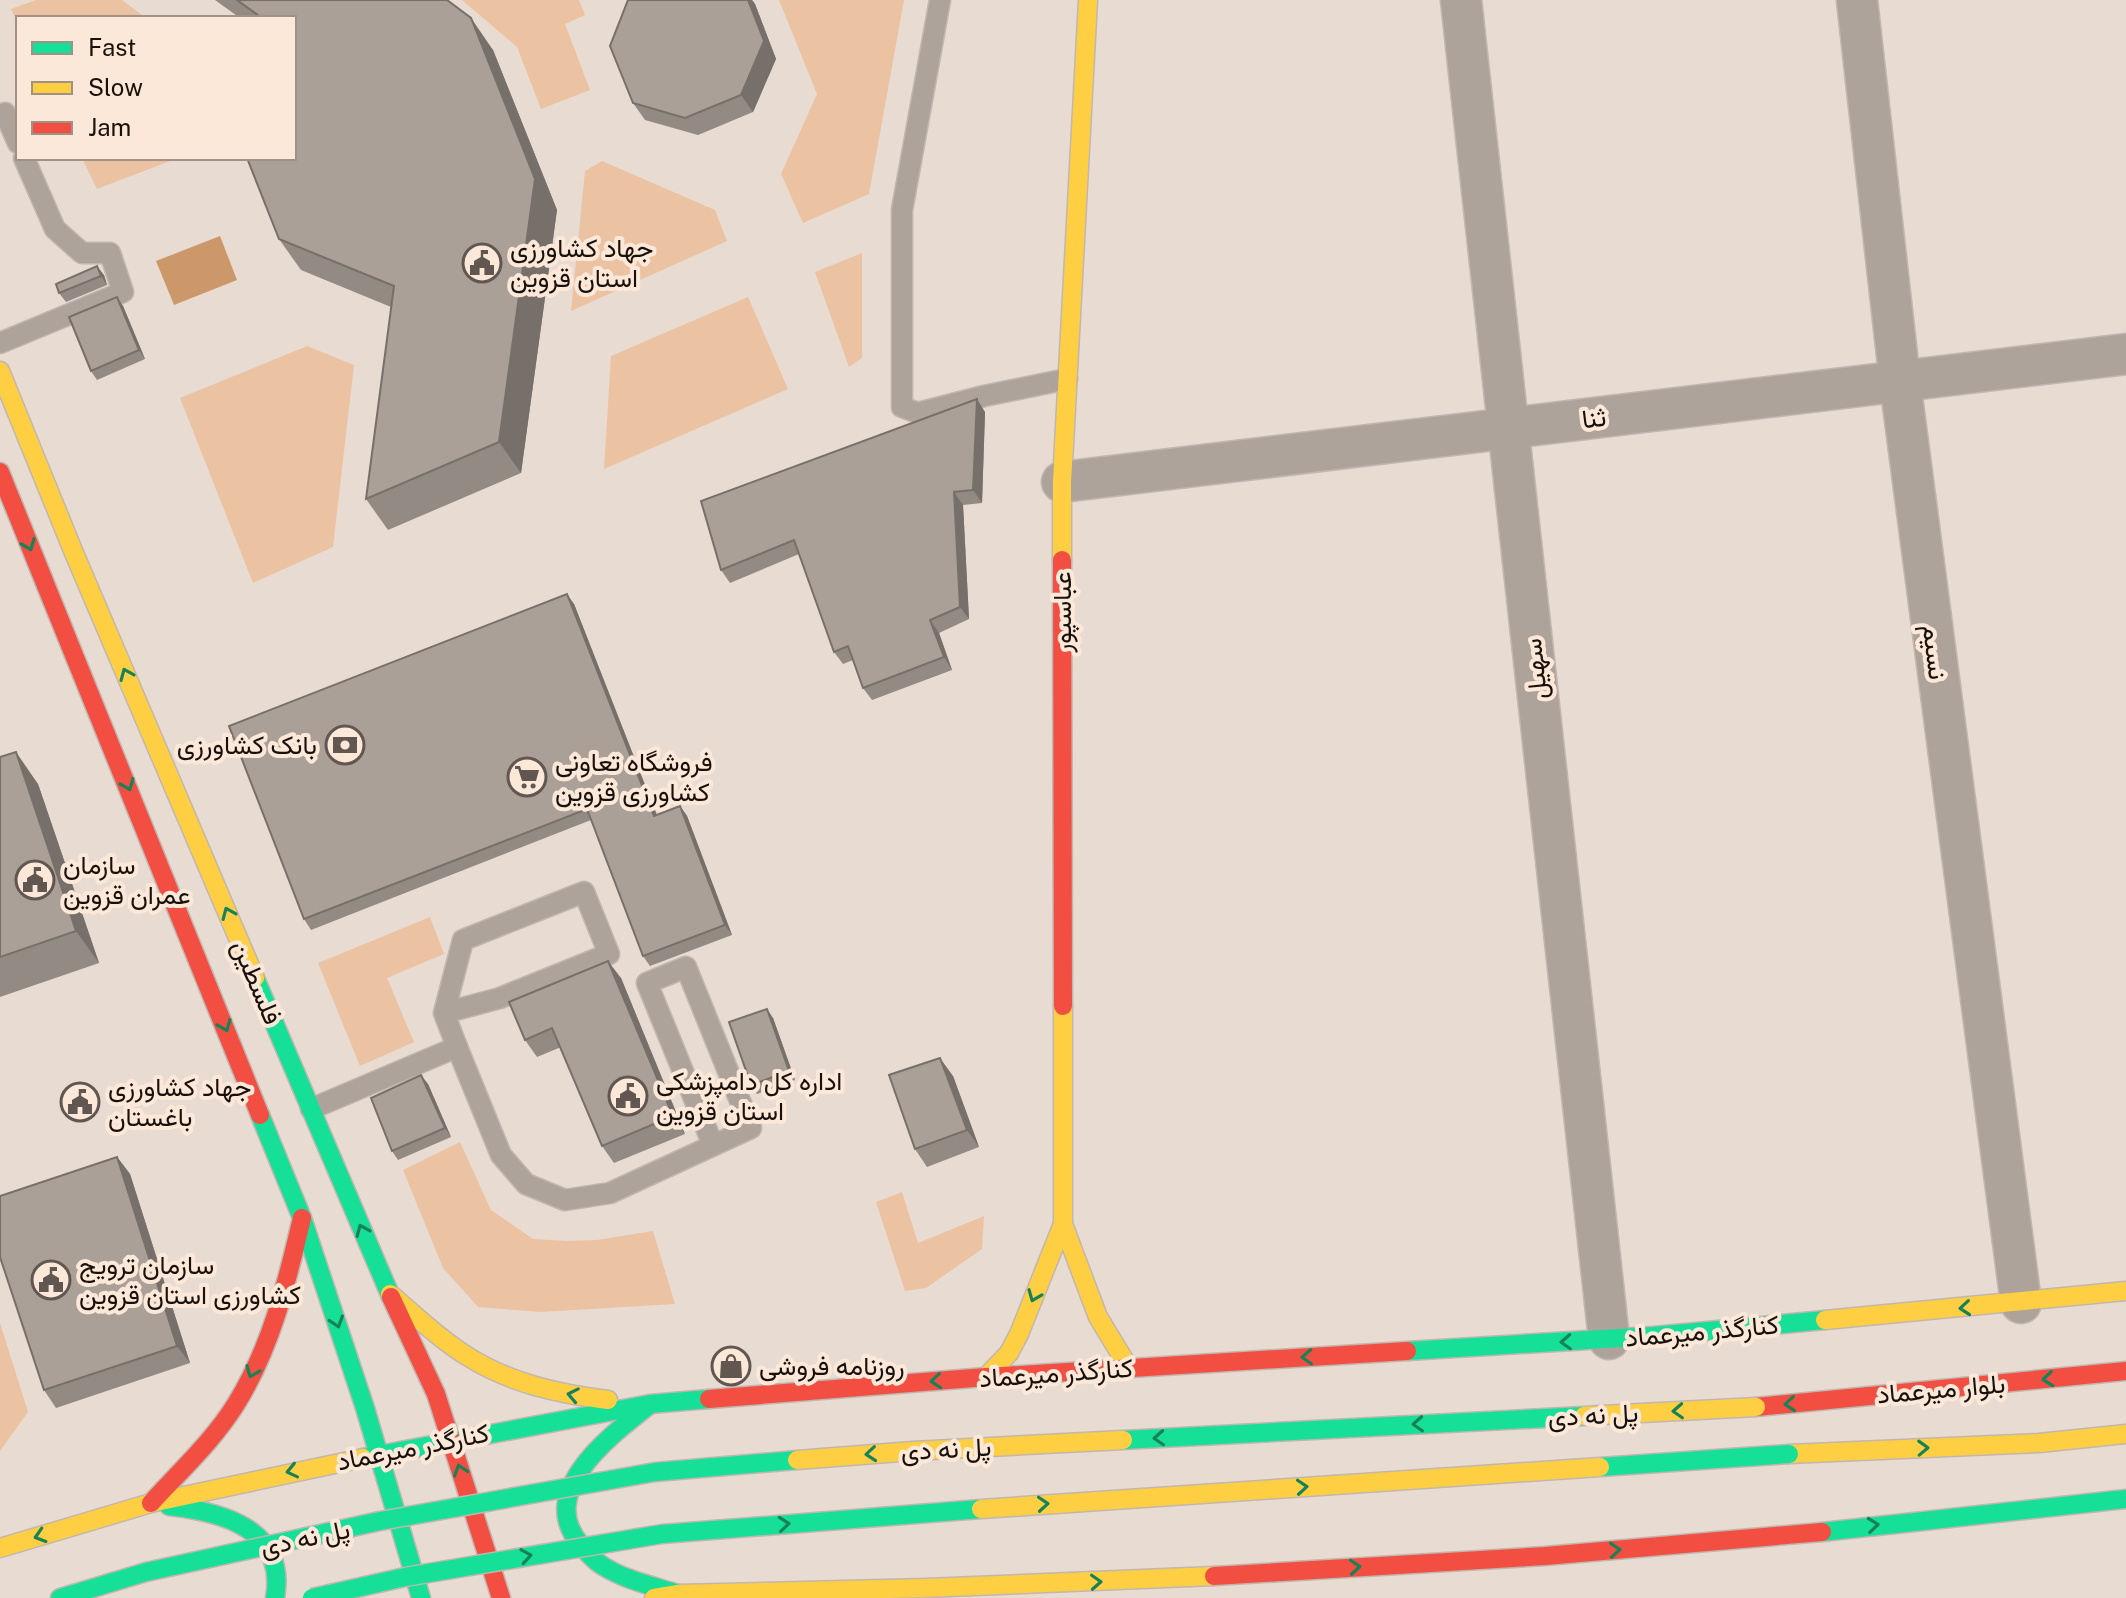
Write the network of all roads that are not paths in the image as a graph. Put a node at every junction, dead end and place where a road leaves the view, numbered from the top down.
1 (940, 0) edge
2 (1088, 0) edge
3 (1461, 0) edge
4 (1857, 0) edge
5 (5, 113) dead end
6 (16, 138) edge
7 (25, 160) edge
8 (0, 343) edge
9 (2126, 354) edge
10 (0, 371) edge
11 (1067, 379) junction
12 (1900, 382) junction
13 (1508, 429) junction
14 (0, 472) edge
15 (1062, 482) junction
16 (444, 1013) junction
17 (457, 1047) junction
18 (311, 1109) junction
19 (713, 1145) junction
20 (302, 1218) junction
21 (1063, 1224) junction
22 (2126, 1291) edge
23 (390, 1294) junction
24 (2021, 1303) junction
25 (1609, 1339) junction
26 (1129, 1368) junction
27 (2126, 1371) edge
28 (986, 1377) junction
29 (650, 1404) junction
30 (1756, 1407) joint
31 (2126, 1434) edge
32 (451, 1439) junction
33 (378, 1454) junction
34 (2126, 1499) edge
35 (151, 1503) junction
36 (0, 1548) edge
37 (1243, 1586) edge
38 (1180, 1588) edge
39 (676, 1596) edge
40 (60, 1598) edge
41 (275, 1598) edge
42 (312, 1598) edge
43 (421, 1598) edge
44 (501, 1598) edge
45 (654, 1598) edge

1 - 11 lane
2 - 11 main road, عباسپور
3 - 13 street, سهیل
4 - 12 street, نسیم
5 - 6 lane
7 - 8 lane
9 - 12 street, ثنا
18 -> 10 main road, فلسطین
11 - 15 main road, عباسپور
12 - 13 street, ثنا
12 - 24 street, نسیم
13 - 15 street, ثنا
13 - 25 street, سهیل
14 -> 20 main road, فلسطین
15 - 21 main road, عباسپور
16 - 16 lane
16 - 17 lane
17 - 18 lane
17 - 19 lane
23 -> 18 main road, فلسطین
19 - 19 lane
20 -> 33 main road, فلسطین
20 -> 35 main road
21 - 26 main road
21 -> 28 main road
22 - 24 main road, کنارگذر میرعماد
29 -> 23 main road
23 - 32 main road, فلسطین
24 -> 25 main road, کنارگذر میرعماد
25 -> 26 main road, کنارگذر میرعماد
26 - 28 main road, کنارگذر میرعماد
27 -> 30 main road, بلوار میرعماد
28 -> 29 main road, کنارگذر میرعماد
29 - 32 main road, کنارگذر میرعماد
29 - 39 main road
30 -> 40 main road, پل نه دی, bridge
42 -> 31 main road, پل نه دی, bridge
32 - 33 main road, کنارگذر میرعماد
44 -> 32 main road, فلسطین
33 -> 35 main road, کنارگذر میرعماد
33 - 43 main road, فلسطین
37 -> 34 main road
35 -> 36 main road, کنارگذر میرعماد
35 - 41 main road
37 - 38 main road
39 -> 38 main road
39 - 45 main road

